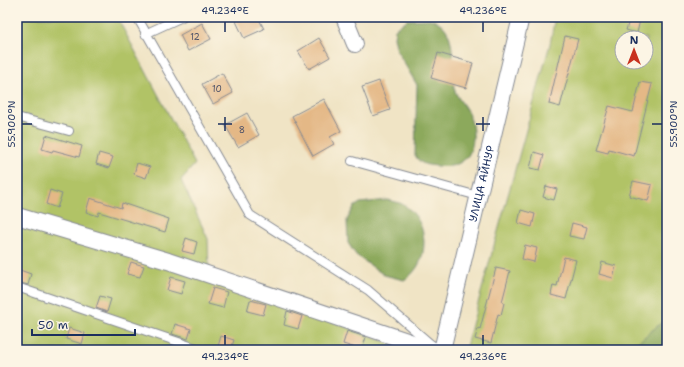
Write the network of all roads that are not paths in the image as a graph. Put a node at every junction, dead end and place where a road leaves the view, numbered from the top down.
1 (137, 17) edge
2 (182, 17) edge
3 (344, 17) edge
4 (521, 17) edge
5 (145, 34) junction
6 (355, 44) dead end
7 (17, 117) edge
8 (69, 131) dead end
9 (352, 161) dead end
10 (478, 196) junction
11 (17, 216) edge
12 (17, 287) edge
13 (202, 350) edge
14 (434, 350) edge
15 (438, 350) edge
16 (442, 350) edge

1 - 5 lane
2 - 5 lane
3 - 6 street
4 - 10 street, УЛИЦА АЙНУР
5 - 15 lane
7 - 8 lane
9 - 10 lane
10 - 16 street, УЛИЦА АЙНУР
11 - 14 street
12 - 13 lane

